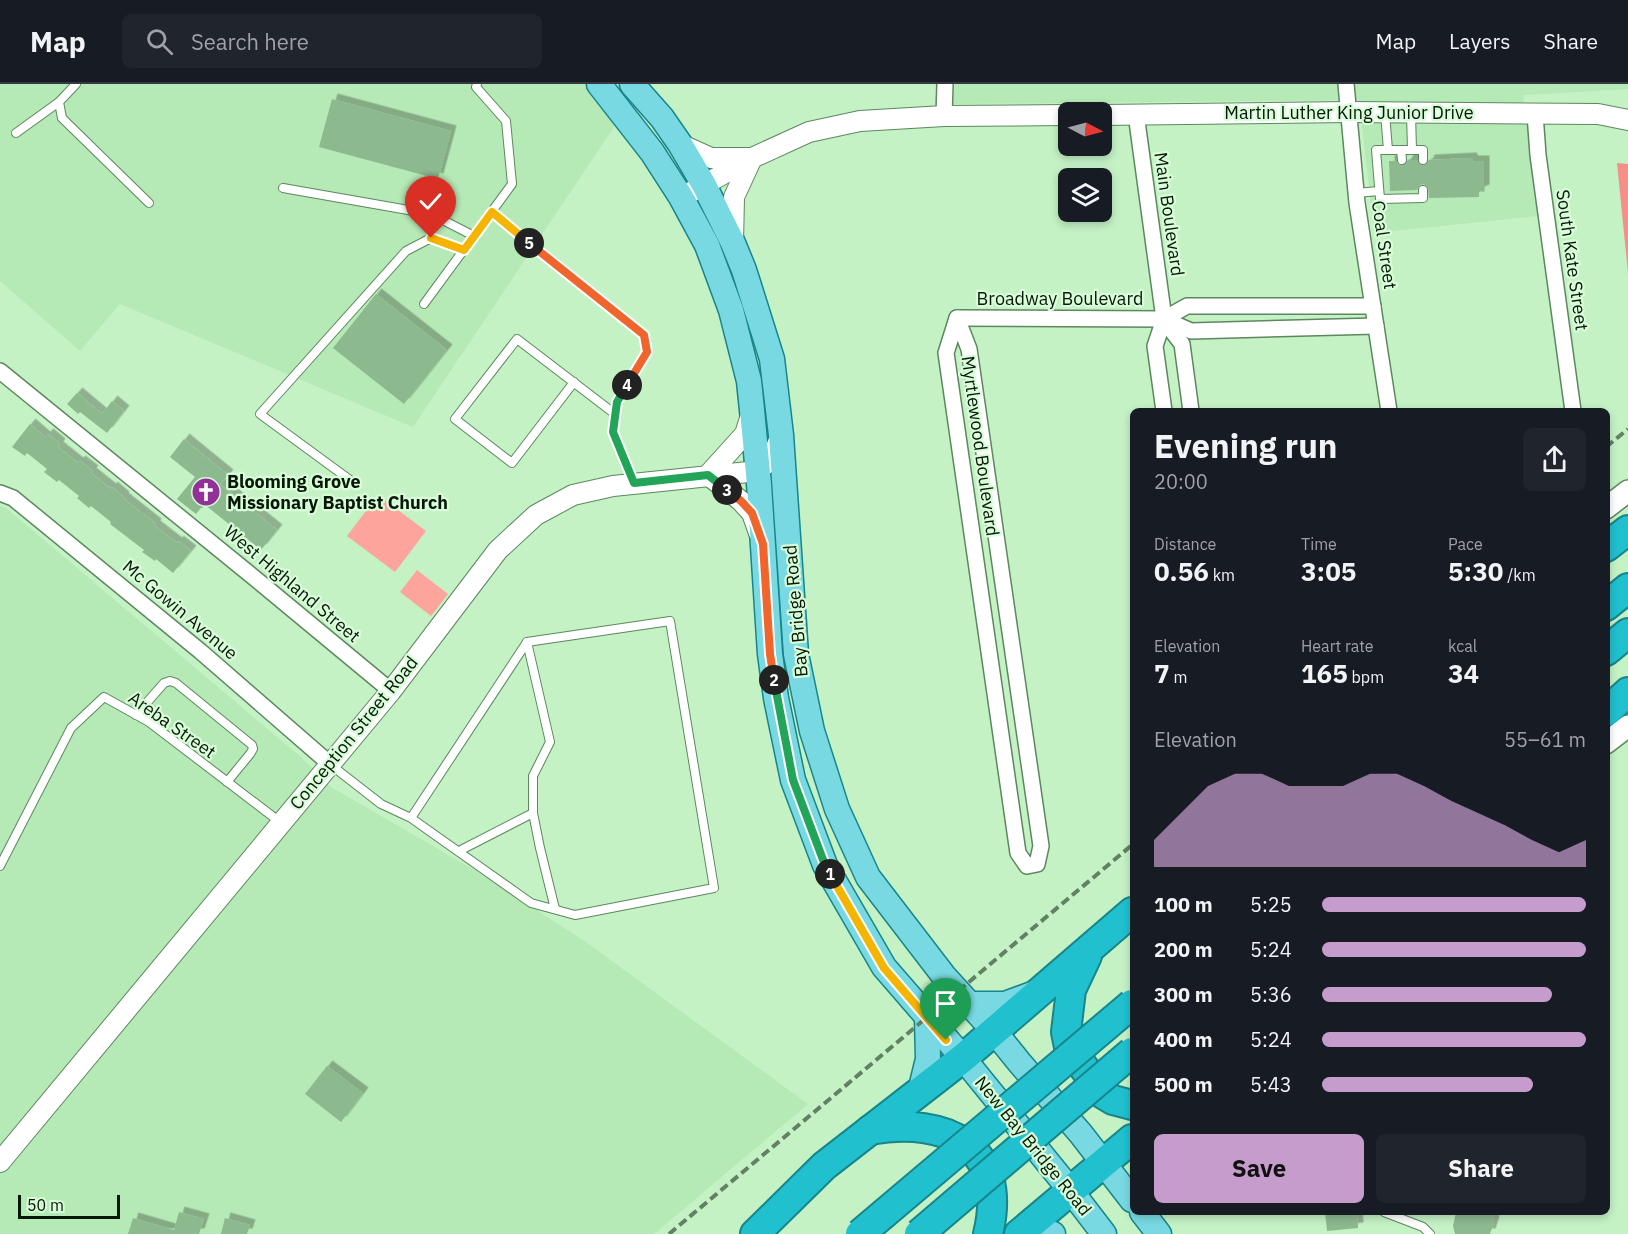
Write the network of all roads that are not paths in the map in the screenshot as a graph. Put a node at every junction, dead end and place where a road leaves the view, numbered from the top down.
1 (76, 84) edge
2 (477, 84) edge
3 (599, 84) edge
4 (632, 84) edge
5 (945, 84) edge
6 (1346, 84) edge
7 (59, 102) junction
8 (1628, 107) edge
9 (1349, 112) junction
10 (1385, 112) junction
11 (1411, 113) junction
12 (1136, 114) junction
13 (1534, 114) junction
14 (1598, 114) junction
15 (1058, 115) edge
16 (1112, 115) edge
17 (944, 116) junction
18 (1628, 120) edge
19 (16, 133) dead end
20 (680, 144) junction
21 (1388, 150) junction
22 (1401, 150) junction
23 (1412, 150) junction
24 (752, 158) junction
25 (1402, 160) dead end
26 (1423, 160) dead end
27 (704, 185) junction
28 (283, 188) dead end
29 (1423, 190) dead end
30 (1379, 191) junction
31 (1356, 192) junction
32 (681, 197) junction
33 (149, 203) dead end
34 (492, 212) junction
35 (474, 236) junction
36 (733, 243) junction
37 (464, 250) junction
38 (424, 304) dead end
39 (1373, 306) junction
40 (957, 318) junction
41 (1164, 319) junction
42 (1376, 326) junction
43 (0, 371) edge
44 (574, 382) junction
45 (1164, 408) edge
46 (1191, 408) edge
47 (1389, 408) edge
48 (1573, 408) edge
49 (752, 410) junction
50 (615, 414) junction
51 (781, 435) junction
52 (758, 471) junction
53 (708, 475) junction
54 (350, 480) dead end
55 (634, 483) junction
56 (1628, 491) edge
57 (0, 494) edge
58 (1610, 505) edge
59 (1628, 530) edge
60 (763, 544) junction
61 (1610, 544) edge
62 (1628, 588) edge
63 (1610, 603) edge
64 (794, 620) junction
65 (1628, 633) edge
66 (527, 642) junction
67 (1610, 648) edge
68 (391, 691) junction
69 (1628, 692) edge
70 (1610, 708) edge
71 (136, 715) junction
72 (1628, 726) edge
73 (1610, 740) edge
74 (330, 764) junction
75 (227, 782) junction
76 (533, 813) junction
77 (411, 818) junction
78 (282, 823) junction
79 (459, 851) junction
80 (0, 866) edge
81 (555, 909) junction
82 (1130, 914) edge
83 (1090, 949) junction
84 (1041, 992) junction
85 (970, 1004) junction
86 (1130, 1007) edge
87 (927, 1017) junction
88 (994, 1031) junction
89 (1130, 1054) edge
90 (963, 1058) junction
91 (1019, 1062) junction
92 (920, 1092) junction
93 (1130, 1105) edge
94 (869, 1131) junction
95 (1130, 1141) edge
96 (0, 1162) edge
97 (1104, 1163) junction
98 (1071, 1191) junction
99 (1130, 1197) edge
100 (1392, 1215) edge
101 (1020, 1233) edge
102 (756, 1234) edge
103 (860, 1234) edge
104 (919, 1234) edge
105 (988, 1234) edge
106 (1053, 1234) edge
107 (1104, 1234) edge
108 (1430, 1234) edge

1 - 7 lane
2 - 34 lane
3 - 32 main road, Bay Bridge Road
4 - 20 main road, Bay Bridge Road
5 - 17 street
6 - 9 street, Coal Street
7 - 19 lane
7 - 33 lane
8 - 14 street, Martin Luther King Junior Drive
9 - 10 street, Martin Luther King Junior Drive
9 - 12 street, Martin Luther King Junior Drive
9 - 31 street, Coal Street
10 - 11 street, Martin Luther King Junior Drive
10 - 21 lane
11 - 13 street, Martin Luther King Junior Drive
11 - 23 lane
12 - 16 street, Martin Luther King Junior Drive
12 - 41 street, Main Boulevard
13 - 14 street, Martin Luther King Junior Drive
13 - 48 street, South Kate Street
14 - 18 street, Martin Luther King Junior Drive
15 - 17 street
17 - 24 street
20 - 24 street
20 - 27 main road, Bay Bridge Road
21 - 22 lane
21 - 30 lane
22 - 23 lane
22 - 25 lane
23 - 26 lane
24 - 27 street
24 - 36 street
27 - 32 street
27 - 36 main road, Bay Bridge Road
28 - 35 lane
29 - 30 lane
30 - 31 lane
31 - 39 street, Coal Street
32 - 49 main road, Bay Bridge Road
34 - 35 lane
34 - 50 lane
35 - 37 lane
36 - 51 main road, Bay Bridge Road
37 - 38 lane
37 - 54 lane
39 - 41 street, Broadway Boulevard
39 - 42 street, Coal Street
40 - 40 street, Myrtlewood Boulevard
40 - 41 street, Broadway Boulevard
41 - 42 street, Broadway Boulevard
41 - 45 street, Main Boulevard
41 - 46 street, Main Boulevard
42 - 47 street, Coal Street
43 - 68 street, West Highland Street
44 - 44 lane
44 - 50 lane
49 - 52 main road, Bay Bridge Road
49 - 53 street
50 - 55 lane
51 - 52 street
51 - 64 main road, Bay Bridge Road
52 - 53 street, Conception Street Road
52 - 60 main road, Bay Bridge Road
52 - 64 main road
53 - 55 street, Conception Street Road
53 - 60 street
55 - 68 street, Conception Street Road
56 - 58 main road
57 - 74 street, Mc Gowin Avenue
59 - 61 highway
60 - 87 main road, Bay Bridge Road
62 - 63 highway
64 - 85 main road, Bay Bridge Road
65 - 67 highway
66 - 76 lane
66 - 77 lane
66 - 81 lane
68 - 74 street, Conception Street Road
69 - 70 highway
71 - 75 lane, Areba Street
71 - 75 lane
71 - 80 lane, Areba Street
72 - 73 main road
74 - 77 lane
74 - 78 street, Conception Street Road
75 - 78 lane, Areba Street
76 - 79 lane
76 - 81 lane
77 - 79 lane
78 - 96 street, Conception Street Road
79 - 81 lane
82 - 83 highway
83 - 84 highway
83 - 93 highway
84 - 85 main road
84 - 88 highway
85 - 88 main road, Bay Bridge Road
86 - 103 highway, bridge
87 - 90 main road, Bay Bridge Road
87 - 92 main road
88 - 90 highway
88 - 91 main road, Bay Bridge Road
89 - 104 highway, bridge
90 - 91 main road
90 - 92 highway
90 - 98 main road, New Bay Bridge Road
91 - 97 main road, Bay Bridge Road
92 - 94 highway
94 - 102 highway
94 - 105 highway
95 - 97 highway
97 - 98 highway
97 - 99 main road, Bay Bridge Road
98 - 101 highway
98 - 107 main road, New Bay Bridge Road
100 - 108 lane
101 - 106 main road

